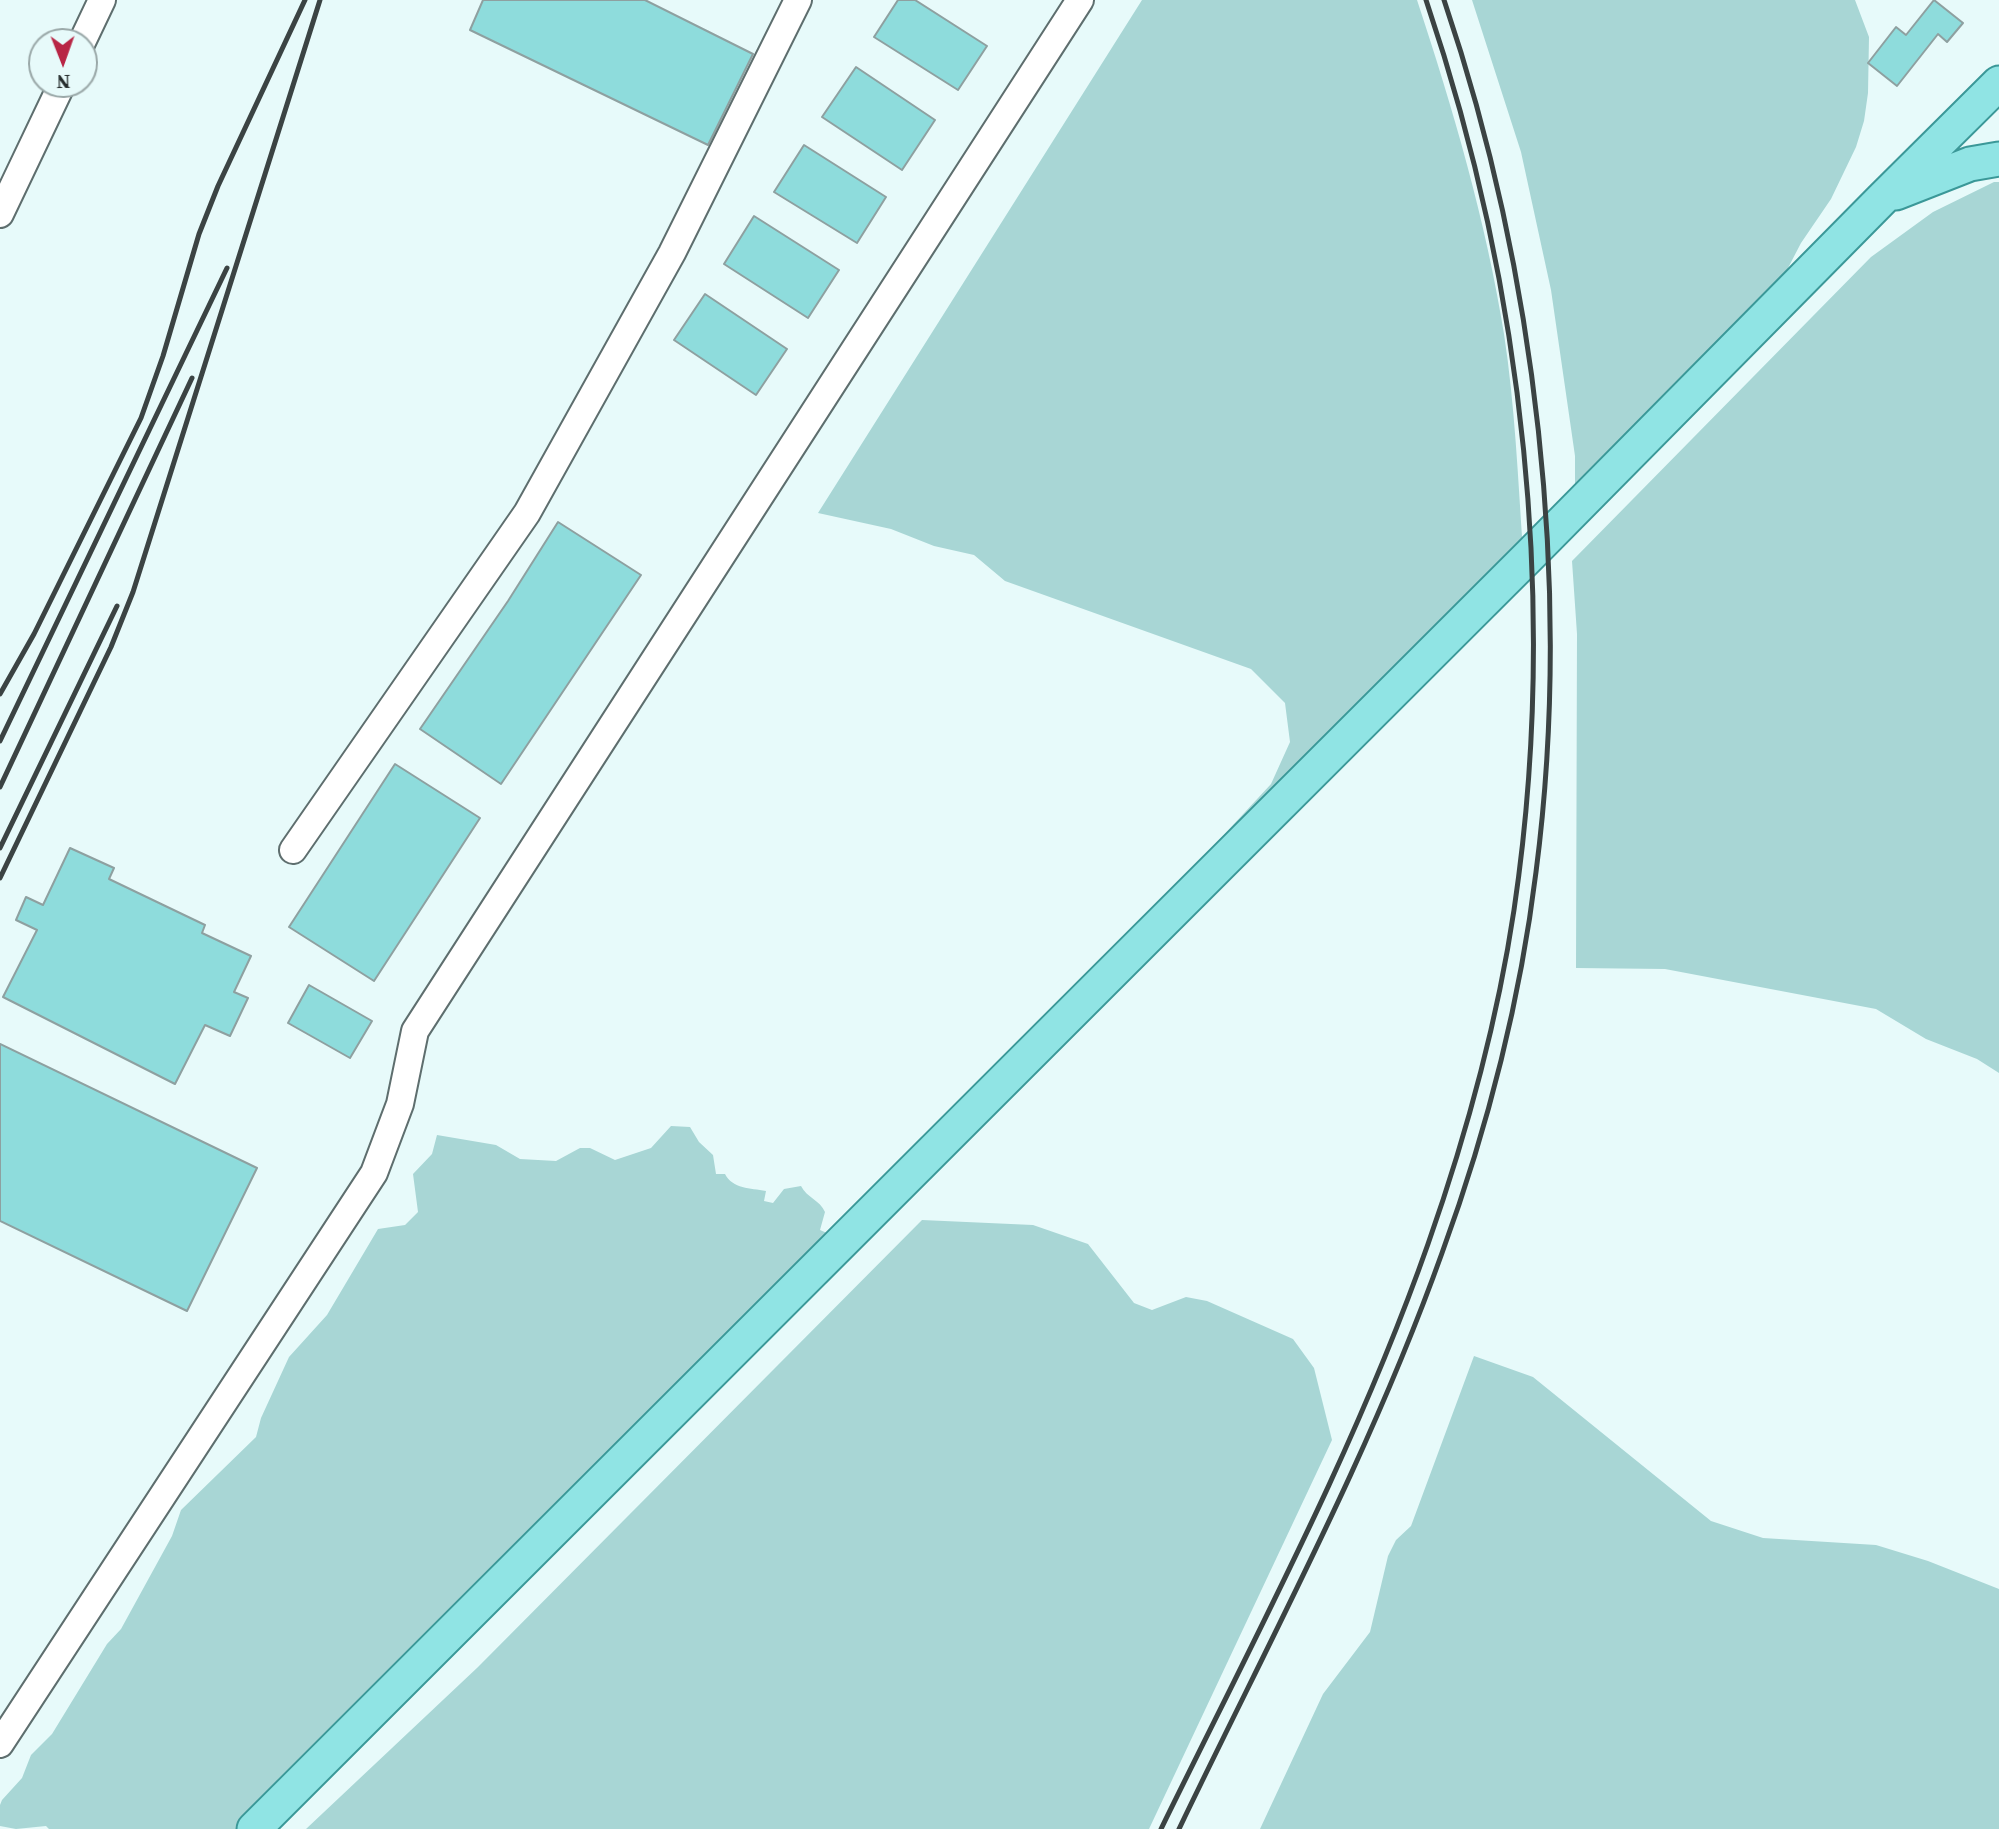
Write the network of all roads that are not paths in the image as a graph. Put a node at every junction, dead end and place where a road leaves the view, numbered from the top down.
1 (102, 0) edge
2 (798, 0) edge
3 (1080, 0) edge
4 (89, 28) edge
5 (1999, 83) edge
6 (55, 98) edge
7 (1999, 159) edge
8 (1881, 200) junction
9 (0, 214) edge
10 (293, 850) dead end
11 (0, 1745) edge
12 (254, 1829) edge

1 - 4 street
2 - 10 street
3 - 11 street
5 - 8 main road
6 - 9 street
7 - 8 main road
8 - 12 main road

